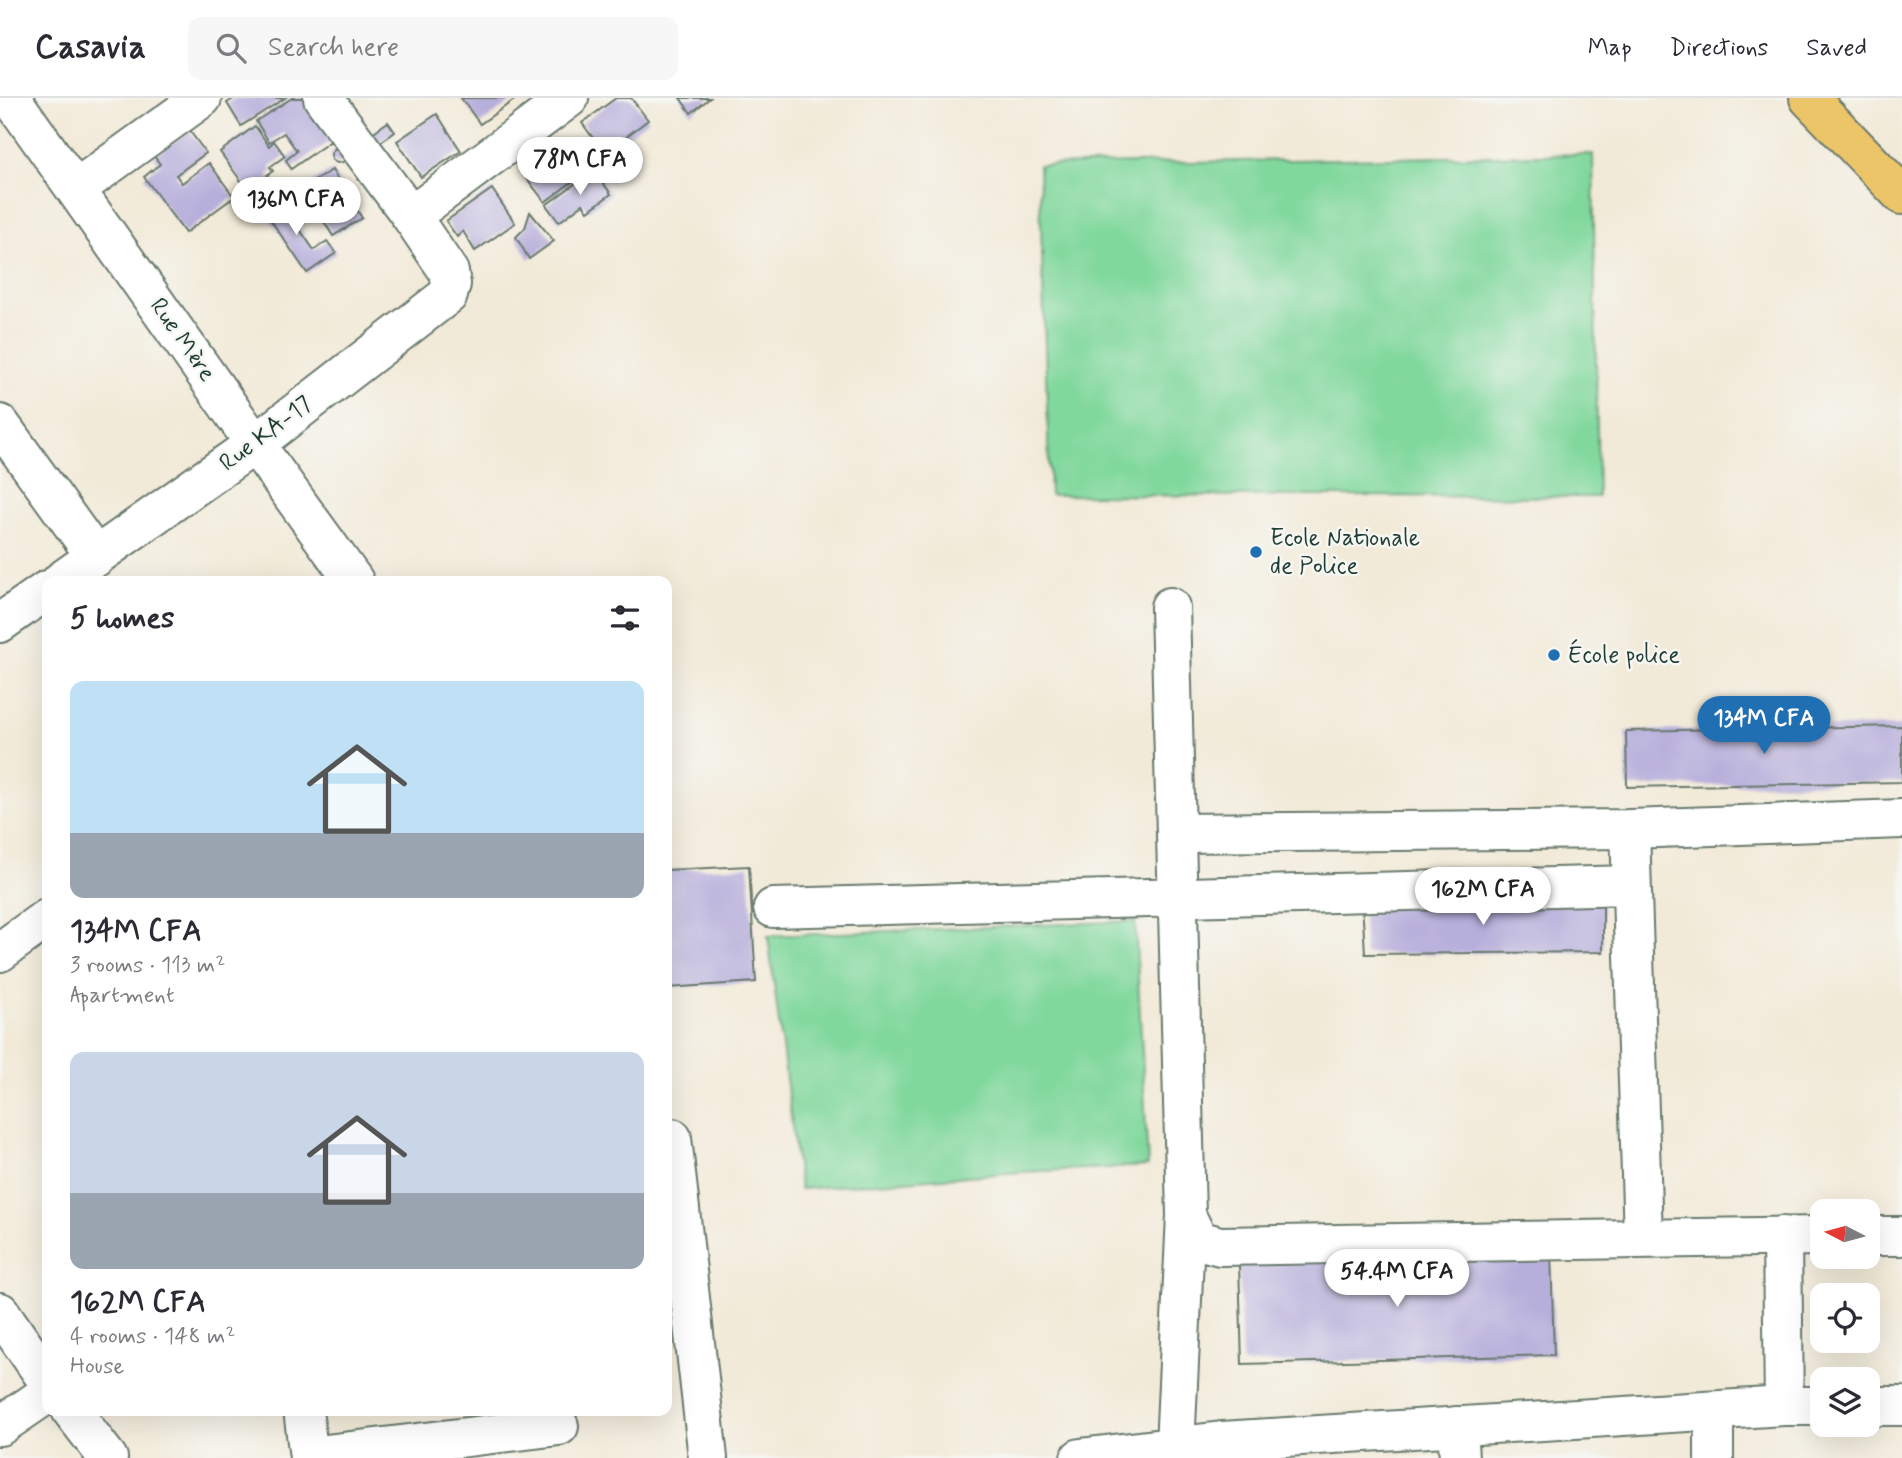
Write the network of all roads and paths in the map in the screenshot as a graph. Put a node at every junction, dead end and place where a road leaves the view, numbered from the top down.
1 (11, 98) edge
2 (202, 98) edge
3 (323, 98) edge
4 (569, 98) edge
5 (1809, 98) edge
6 (77, 188) junction
7 (1902, 195) edge
8 (411, 216) junction
9 (0, 424) edge
10 (255, 444) junction
11 (96, 557) junction
12 (68, 576) edge
13 (350, 576) edge
14 (42, 594) edge
15 (1170, 607) dead end
16 (0, 623) edge
17 (1902, 818) edge
18 (1630, 829) junction
19 (1176, 833) junction
20 (1631, 886) junction
21 (1178, 897) junction
22 (774, 908) dead end
23 (42, 922) edge
24 (0, 952) edge
25 (672, 1138) dead end
26 (1186, 1214) junction
27 (1782, 1236) junction
28 (1810, 1236) edge
29 (1880, 1236) edge
30 (1902, 1236) edge
31 (1643, 1238) junction
32 (0, 1312) edge
33 (42, 1373) edge
34 (42, 1397) edge
35 (1784, 1406) junction
36 (1810, 1406) edge
37 (1880, 1406) edge
38 (1902, 1406) edge
39 (1714, 1412) junction
40 (76, 1416) edge
41 (304, 1416) edge
42 (0, 1426) edge
43 (559, 1431) edge
44 (1458, 1442) edge
45 (1175, 1447) junction
46 (309, 1457) edge
47 (108, 1458) edge
48 (708, 1458) edge
49 (1080, 1458) edge
50 (1714, 1458) edge

1 - 6 street, Rue Mère
2 - 6 street
3 - 8 street
4 - 8 street
5 - 7 main road
6 - 10 street, Rue Mère
8 - 10 street, Rue KA-17
9 - 11 street
10 - 11 street, Rue KA-17
10 - 13 street, Rue Mère
11 - 12 street, Rue KA-17
14 - 16 street
15 - 19 street
17 - 18 street
18 - 19 street
18 - 20 street
19 - 21 street
20 - 21 street
20 - 31 street
21 - 22 street
21 - 26 street
23 - 24 street
25 - 48 street
26 - 31 street
26 - 45 street
27 - 28 street
27 - 31 street
27 - 35 street
29 - 30 street
32 - 33 street
34 - 42 street
35 - 36 street
35 - 39 street
37 - 38 street
39 - 44 street
39 - 50 street
40 - 47 street
41 - 46 street
43 - 46 street
44 - 45 street
45 - 49 street

